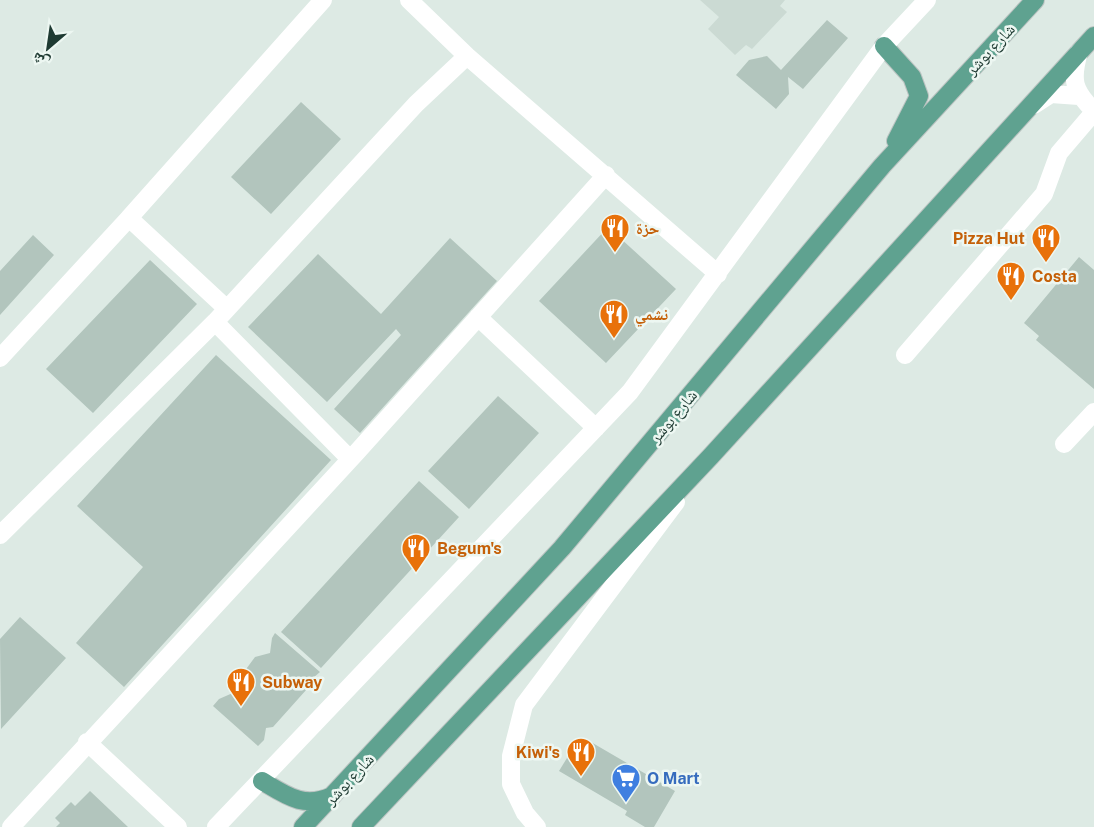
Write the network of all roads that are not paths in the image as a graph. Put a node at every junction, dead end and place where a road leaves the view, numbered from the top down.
1 (323, 0) edge
2 (409, 0) edge
3 (927, 0) edge
4 (1035, 0) edge
5 (1094, 36) edge
6 (884, 46) junction
7 (1079, 52) junction
8 (467, 56) junction
9 (1079, 96) junction
10 (1027, 110) junction
11 (1094, 111) edge
12 (882, 166) junction
13 (606, 175) junction
14 (129, 218) junction
15 (718, 274) junction
16 (221, 315) junction
17 (478, 317) junction
18 (905, 355) dead end
19 (0, 358) edge
20 (1094, 412) edge
21 (596, 428) junction
22 (1064, 444) dead end
23 (711, 456) junction
24 (350, 459) junction
25 (0, 535) edge
26 (87, 742) junction
27 (262, 781) junction
28 (334, 796) junction
29 (11, 827) edge
30 (178, 827) edge
31 (216, 827) edge
32 (303, 827) edge
33 (361, 827) edge
34 (537, 827) edge

1 - 14 street
2 - 8 street
3 - 6 street
4 - 12 main road, شارع بوشر
5 - 7 main road
6 - 12 main road
6 - 15 street
7 - 9 street
7 - 10 main road
8 - 13 street
8 - 16 street
9 - 10 street
9 - 11 street
10 - 23 main road
11 - 18 street
12 - 28 main road, شارع بوشر
13 - 15 street
13 - 17 street
14 - 16 street
14 - 19 street
15 - 21 street
16 - 24 street
16 - 25 street
17 - 21 street
17 - 24 street
20 - 22 street
21 - 27 street
23 - 33 main road
23 - 34 street
24 - 26 street
26 - 29 street
26 - 30 street
27 - 28 main road
27 - 31 street
28 - 32 main road, شارع بوشر

